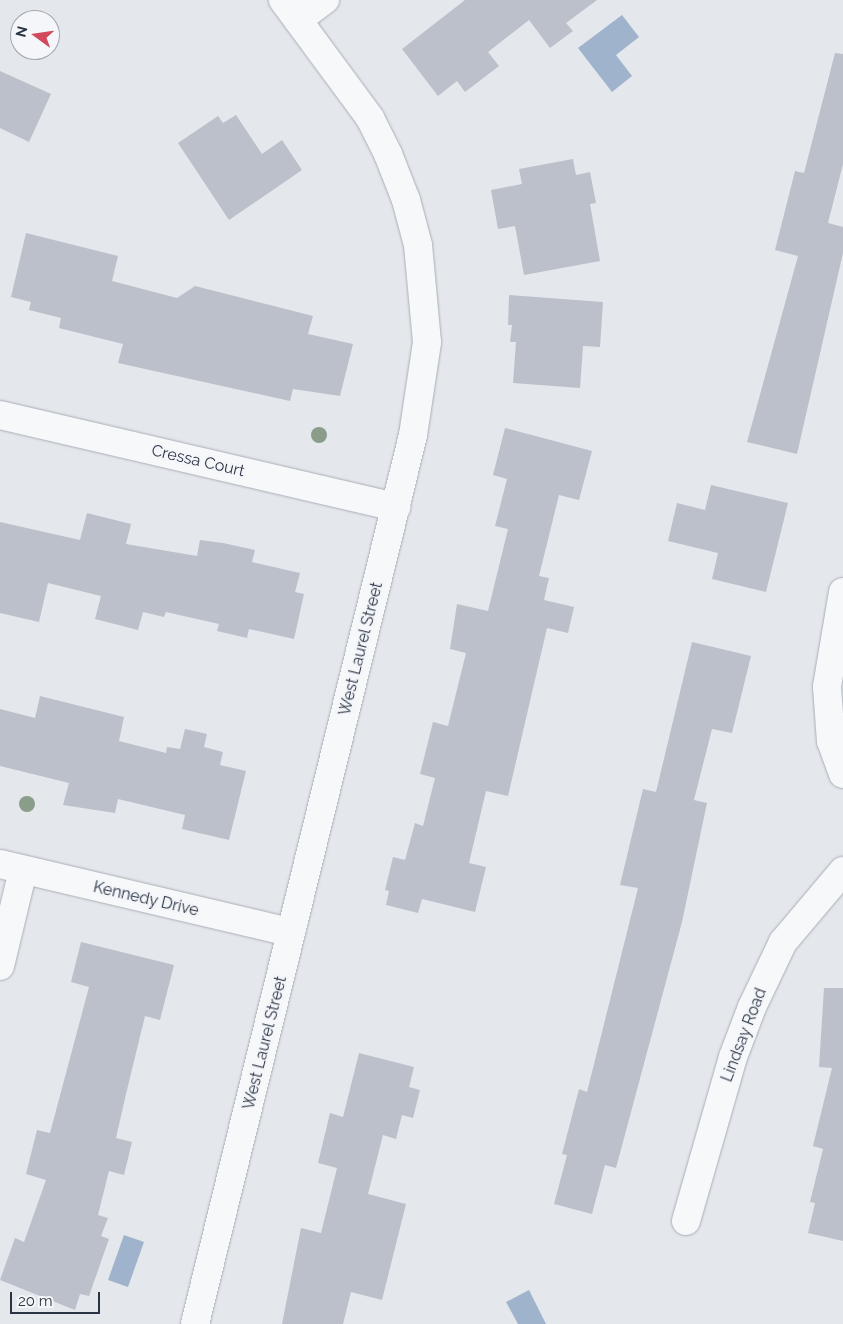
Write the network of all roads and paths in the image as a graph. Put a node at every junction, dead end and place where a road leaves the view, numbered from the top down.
1 (325, 0) edge
2 (290, 10) edge
3 (0, 415) edge
4 (396, 507) junction
5 (843, 592) edge
6 (843, 774) edge
7 (12, 867) edge
8 (843, 870) edge
9 (291, 932) junction
10 (0, 966) edge
11 (686, 1221) dead end
12 (195, 1324) edge

1 - 2 street
2 - 4 street, West Laurel Street
3 - 4 street, Cressa Court
4 - 9 street, West Laurel Street
5 - 6 street
7 - 9 street, Kennedy Drive
7 - 10 street
8 - 11 street, Lindsay Road
9 - 12 street, West Laurel Street

